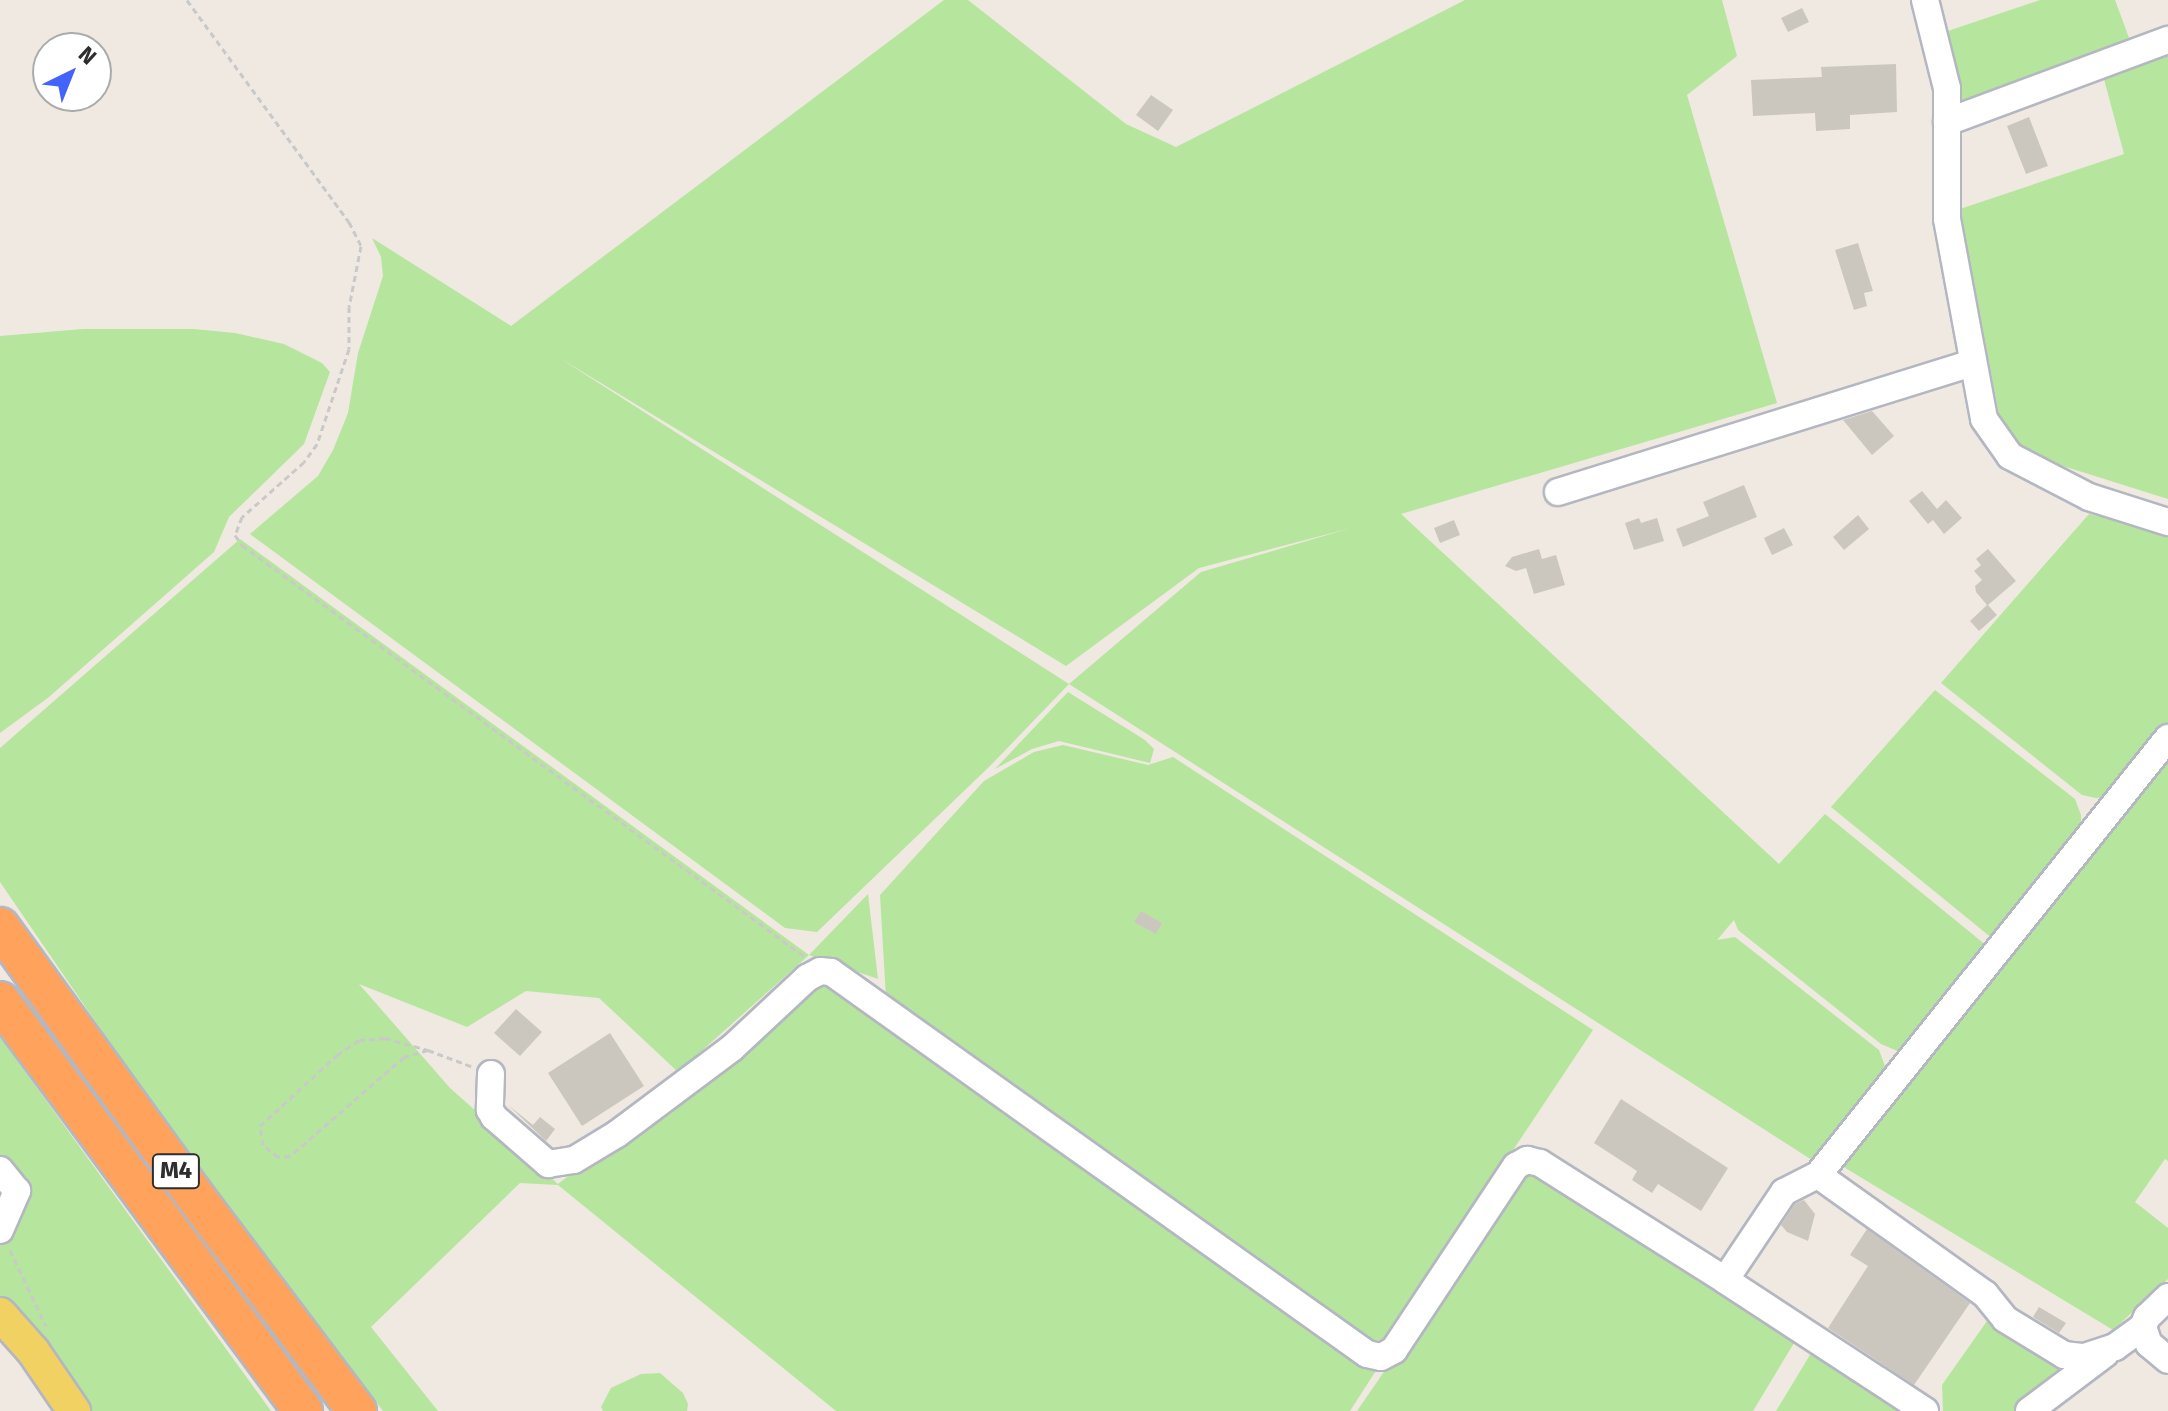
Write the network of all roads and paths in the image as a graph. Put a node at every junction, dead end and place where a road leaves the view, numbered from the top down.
1 (187, 0) edge
2 (1925, 0) edge
3 (2168, 40) edge
4 (1947, 122) junction
5 (1971, 363) junction
6 (1558, 492) dead end
7 (2168, 522) edge
8 (2168, 738) edge
9 (0, 927) edge
10 (831, 972) junction
11 (0, 1001) edge
12 (428, 1050) junction
13 (491, 1074) joint
14 (0, 1170) edge
15 (1818, 1175) junction
16 (8, 1197) edge
17 (4, 1237) edge
18 (1725, 1280) junction
19 (2168, 1297) edge
20 (0, 1314) edge
21 (2143, 1327) junction
22 (50, 1337) dead end
23 (0, 1341) edge
24 (2115, 1347) junction
25 (2168, 1360) edge
26 (54, 1385) junction
27 (74, 1411) edge
28 (303, 1411) edge
29 (357, 1411) edge
30 (1925, 1411) edge
31 (2029, 1411) edge

1 - 10 path
2 - 4 street
3 - 4 street
4 - 5 street
5 - 6 street
5 - 7 street
8 - 15 street
9 - 29 highway, M4
10 - 13 street
10 - 18 street
11 - 28 highway, M4
12 - 12 path
12 - 13 path
14 - 16 street
15 - 18 street
15 - 24 street
16 - 17 street
17 - 22 path
18 - 30 street
19 - 21 street
20 - 26 main road
21 - 24 street
21 - 25 street
23 - 26 main road
24 - 31 street
26 - 27 main road

